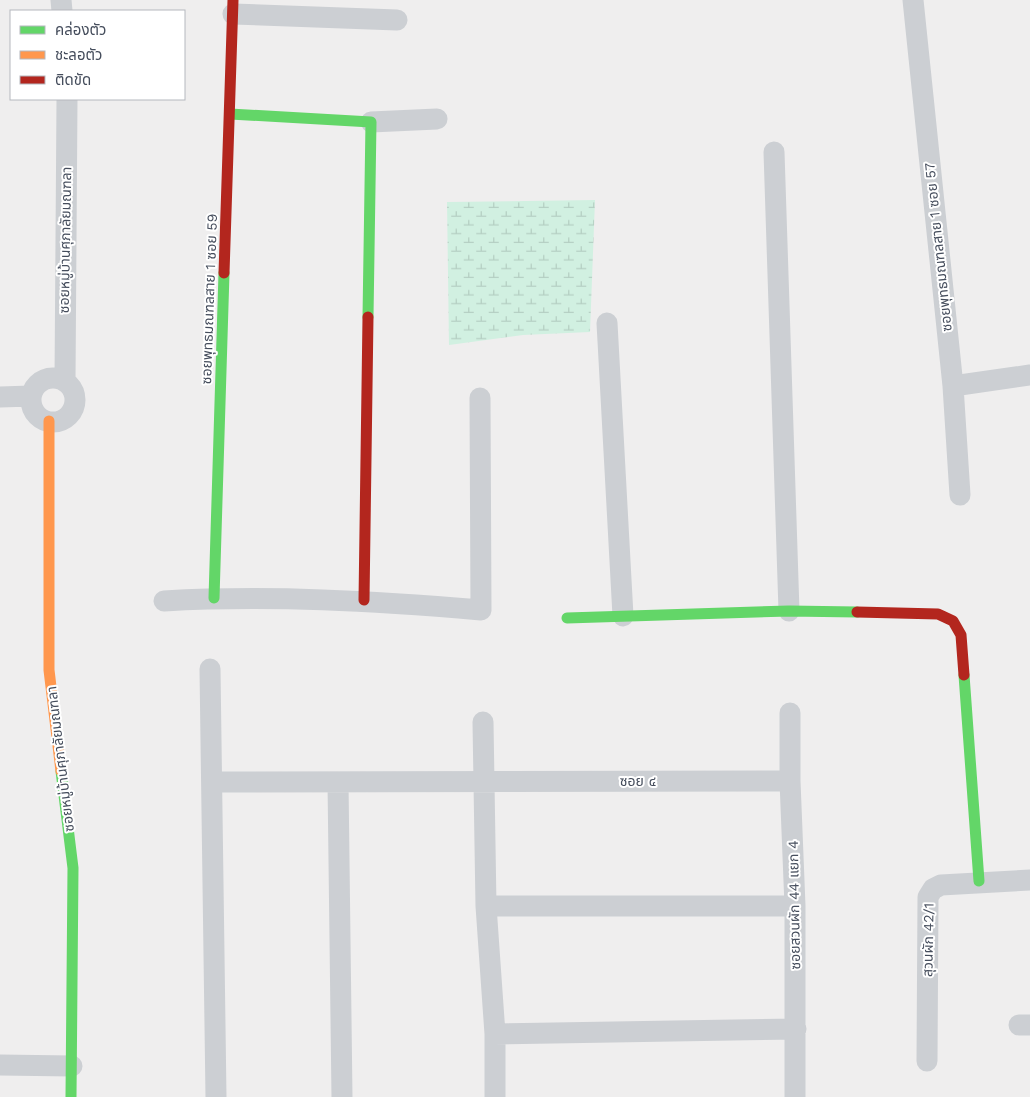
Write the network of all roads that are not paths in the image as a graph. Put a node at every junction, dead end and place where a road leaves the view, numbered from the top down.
1 (913, 0) edge
2 (233, 7) edge
3 (397, 20) dead end
4 (67, 100) edge
5 (230, 114) junction
6 (437, 119) dead end
7 (370, 122) junction
8 (774, 152) dead end
9 (607, 323) dead end
10 (1030, 375) edge
11 (65, 381) junction
12 (953, 386) junction
13 (31, 396) junction
14 (0, 397) edge
15 (480, 398) dead end
16 (49, 421) junction
17 (960, 495) dead end
18 (214, 598) junction
19 (364, 600) junction
20 (164, 601) dead end
21 (789, 612) junction
22 (623, 616) junction
23 (567, 618) dead end
24 (210, 669) dead end
25 (790, 713) dead end
26 (484, 722) dead end
27 (790, 781) junction
28 (212, 782) junction
29 (338, 782) junction
30 (486, 782) junction
31 (1030, 880) edge
32 (979, 881) junction
33 (486, 906) junction
34 (795, 906) junction
35 (796, 1029) junction
36 (494, 1034) junction
37 (927, 1061) dead end
38 (0, 1065) edge
39 (72, 1066) junction
40 (72, 1097) edge
41 (216, 1097) edge
42 (342, 1097) edge
43 (495, 1097) edge
44 (795, 1097) edge

1 - 12 street, ซอยพุทธมณฑลสาย 1 ซอย 57
2 - 3 street
2 - 5 street, ซอยพุทธมณฑลสาย 1 ซอย 59
4 - 11 street, ซอยหมู่บ้านศุภาลัยมณฑลา
5 - 7 street
5 - 18 street, ซอยพุทธมณฑลสาย 1 ซอย 59
6 - 7 street
7 - 19 street
8 - 21 street
9 - 22 street
10 - 12 street
11 - 13 street
11 - 16 street, ซอยหมู่บ้านศุภาลัยมณฑลา
12 - 17 street, ซอยพุทธมณฑลสาย 1 ซอย 57
13 - 14 street
13 - 16 street
15 - 19 street
16 - 39 street, ซอยหมู่บ้านศุภาลัยมณฑลา
18 - 19 street
18 - 20 street
21 - 22 street
21 - 32 street
22 - 23 street
24 - 28 street
25 - 27 street, ซอยสวนผัก 44 แยก 4
26 - 30 street
27 - 30 street, ซอย ๔
27 - 34 street, ซอยสวนผัก 44 แยก 4
28 - 29 street, ซอย ๔
28 - 41 street
29 - 30 street, ซอย ๔
29 - 42 street
30 - 33 street
31 - 32 street, สุวนผัก 42/1
32 - 37 street, สุวนผัก 42/1
33 - 34 street
33 - 36 street
34 - 35 street, ซอยสวนผัก 44 แยก 4
35 - 36 street
35 - 44 street, ซอยสวนผัก 44 แยก 4
36 - 43 street
38 - 39 street
39 - 40 street, ซอยหมู่บ้านศุภาลัยมณฑลา

